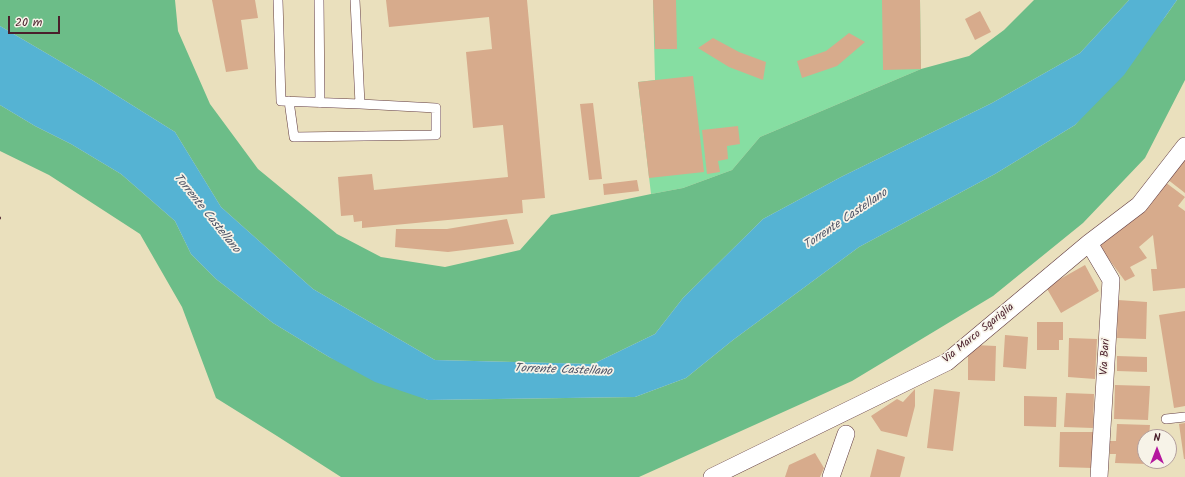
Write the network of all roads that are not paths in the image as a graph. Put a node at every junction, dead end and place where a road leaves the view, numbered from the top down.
1 (278, 0) edge
2 (319, 0) edge
3 (355, 0) edge
4 (289, 102) junction
5 (320, 104) junction
6 (360, 104) junction
7 (1185, 146) edge
8 (1089, 243) junction
9 (1185, 417) edge
10 (1166, 420) dead end
11 (846, 434) dead end
12 (712, 477) edge
13 (831, 477) edge
14 (1099, 477) edge

1 - 4 lane
2 - 5 lane
3 - 6 lane
4 - 5 lane
4 - 6 lane
5 - 6 lane
7 - 8 street, Via Marco Sgariglia
8 - 12 street, Via Marco Sgariglia
8 - 14 street, Via Bari
9 - 10 lane
11 - 13 street

